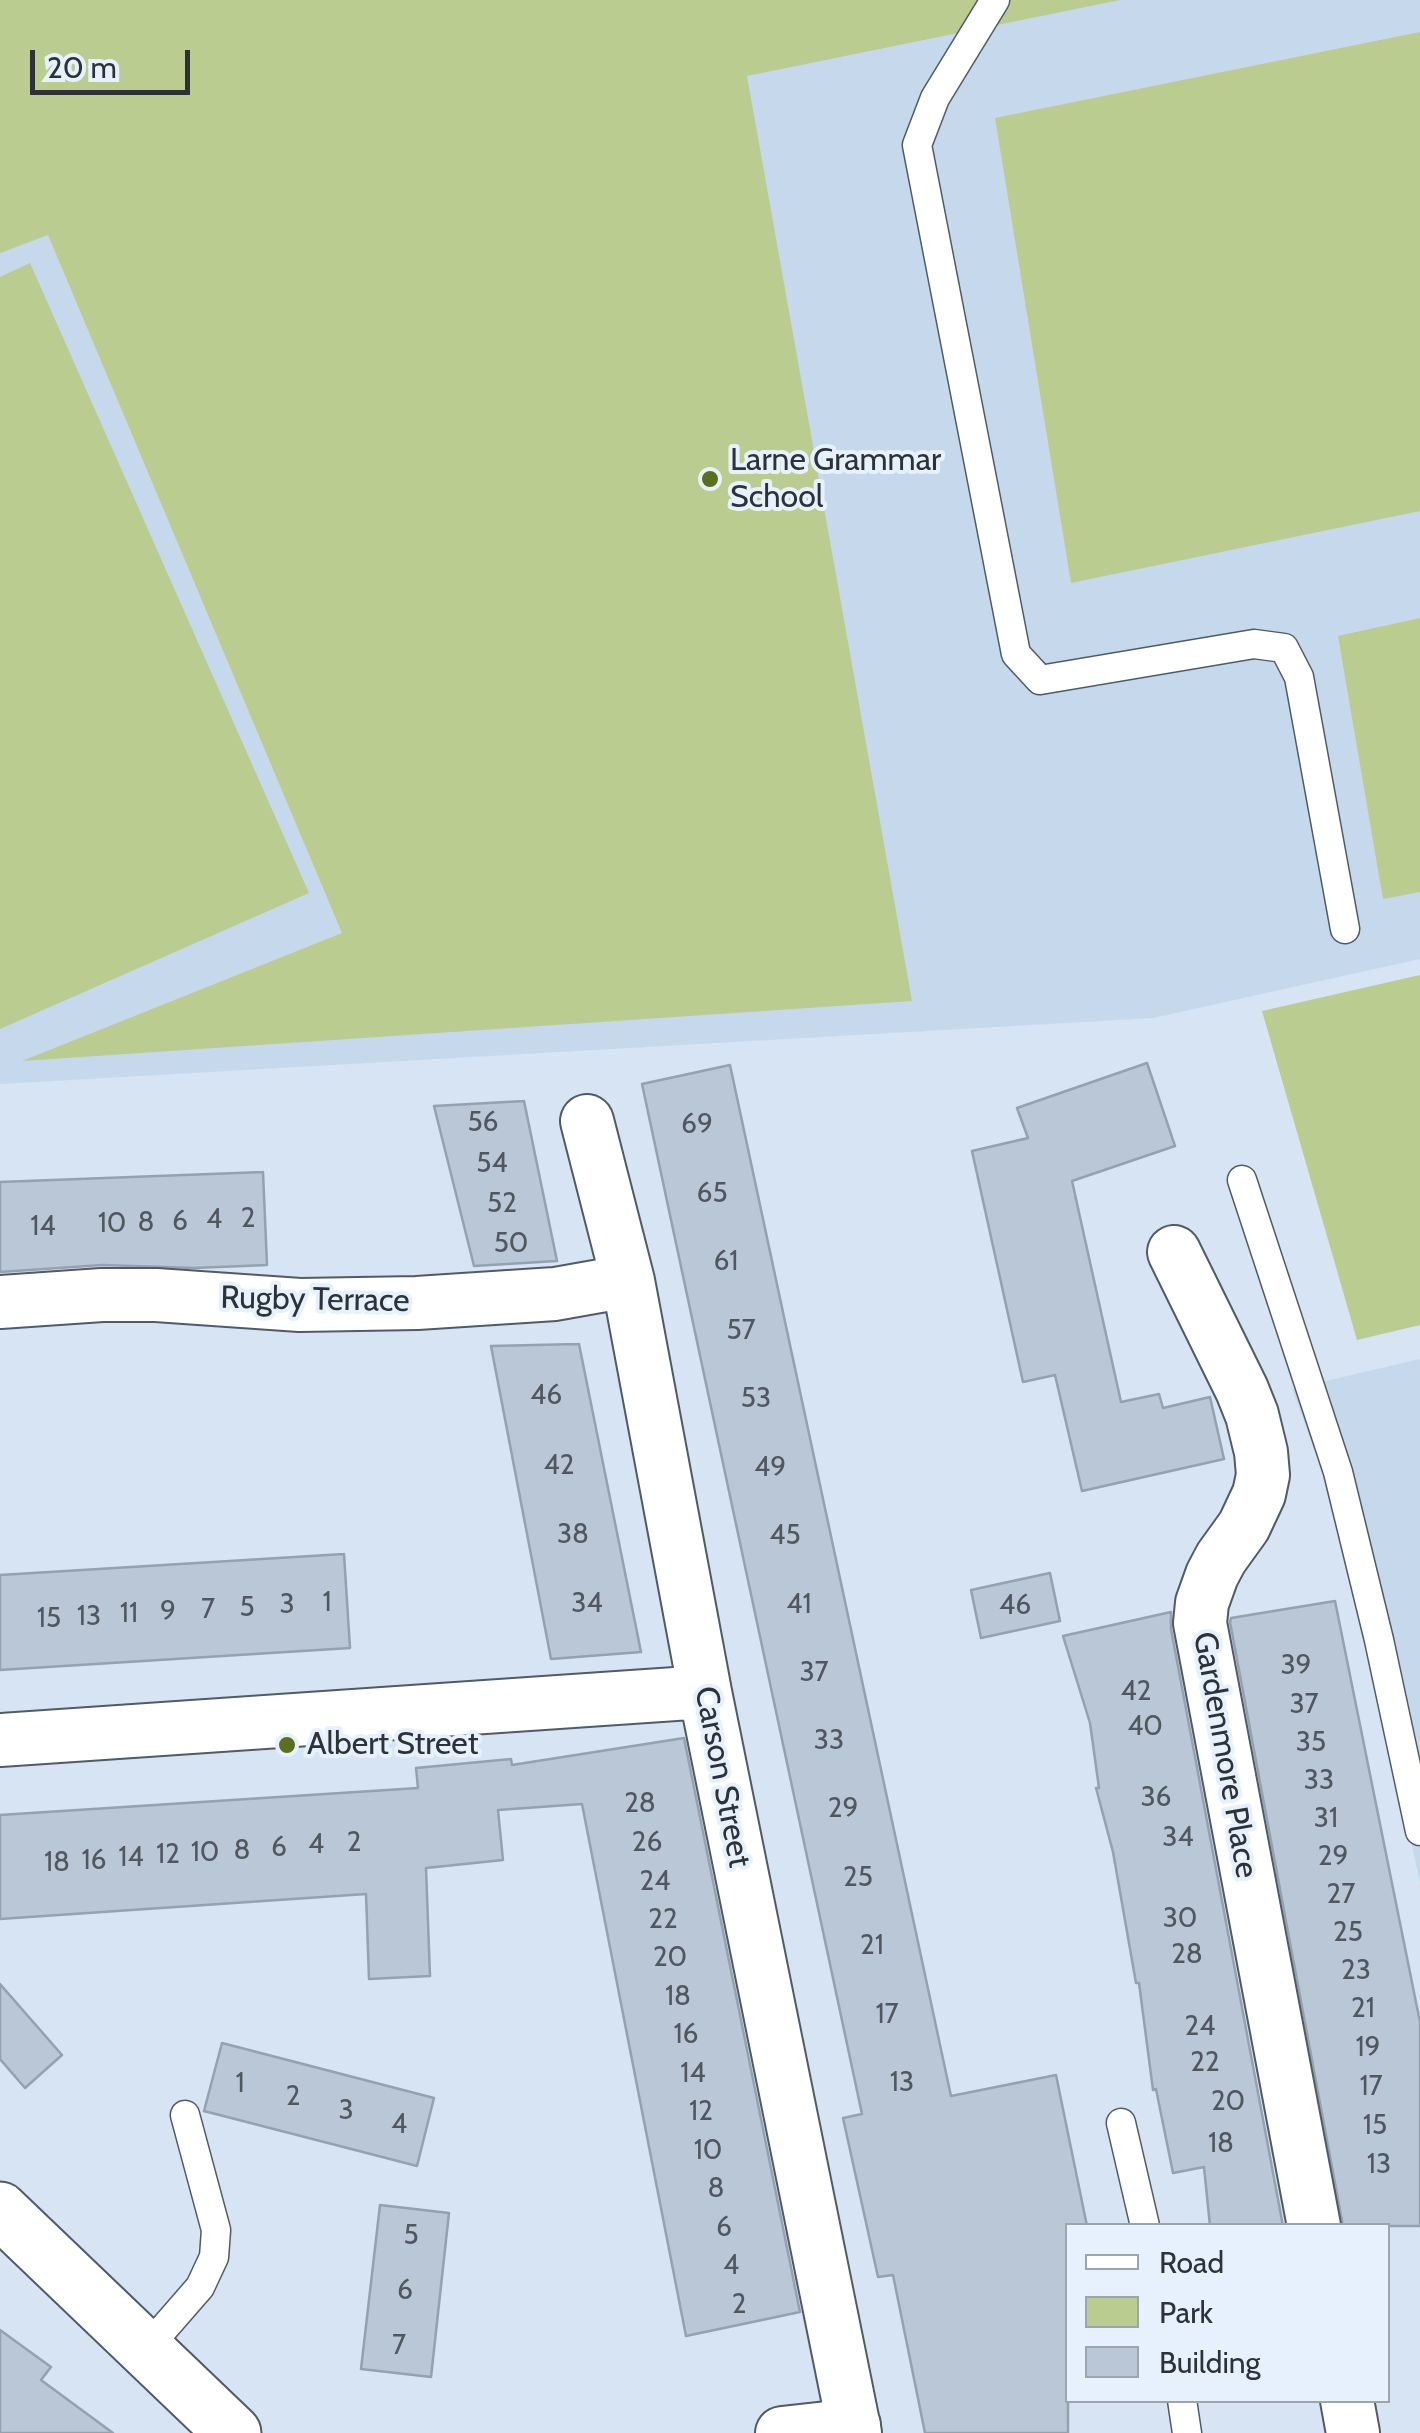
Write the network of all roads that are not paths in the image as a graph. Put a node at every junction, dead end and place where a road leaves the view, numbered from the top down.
1 (995, 0) edge
2 (1345, 928) dead end
3 (587, 1121) dead end
4 (1242, 1180) dead end
5 (1174, 1252) dead end
6 (628, 1281) junction
7 (0, 1302) edge
8 (705, 1692) junction
9 (0, 1740) edge
10 (1420, 1830) edge
11 (184, 2115) dead end
12 (1121, 2123) dead end
13 (0, 2210) edge
14 (1144, 2223) edge
15 (1313, 2223) edge
16 (146, 2349) junction
17 (1182, 2403) edge
18 (1348, 2403) edge
19 (854, 2429) edge
20 (233, 2433) edge
21 (782, 2433) edge
22 (1187, 2433) edge
23 (1353, 2433) edge

1 - 2 lane
3 - 6 street, Carson Street
4 - 10 lane
5 - 15 street, Gardenmore Place
6 - 7 street, Rugby Terrace
6 - 8 street, Carson Street
8 - 9 street
8 - 19 street, Carson Street
11 - 16 lane
12 - 14 lane
13 - 16 street
16 - 20 street
17 - 22 lane
18 - 23 street
19 - 21 street

